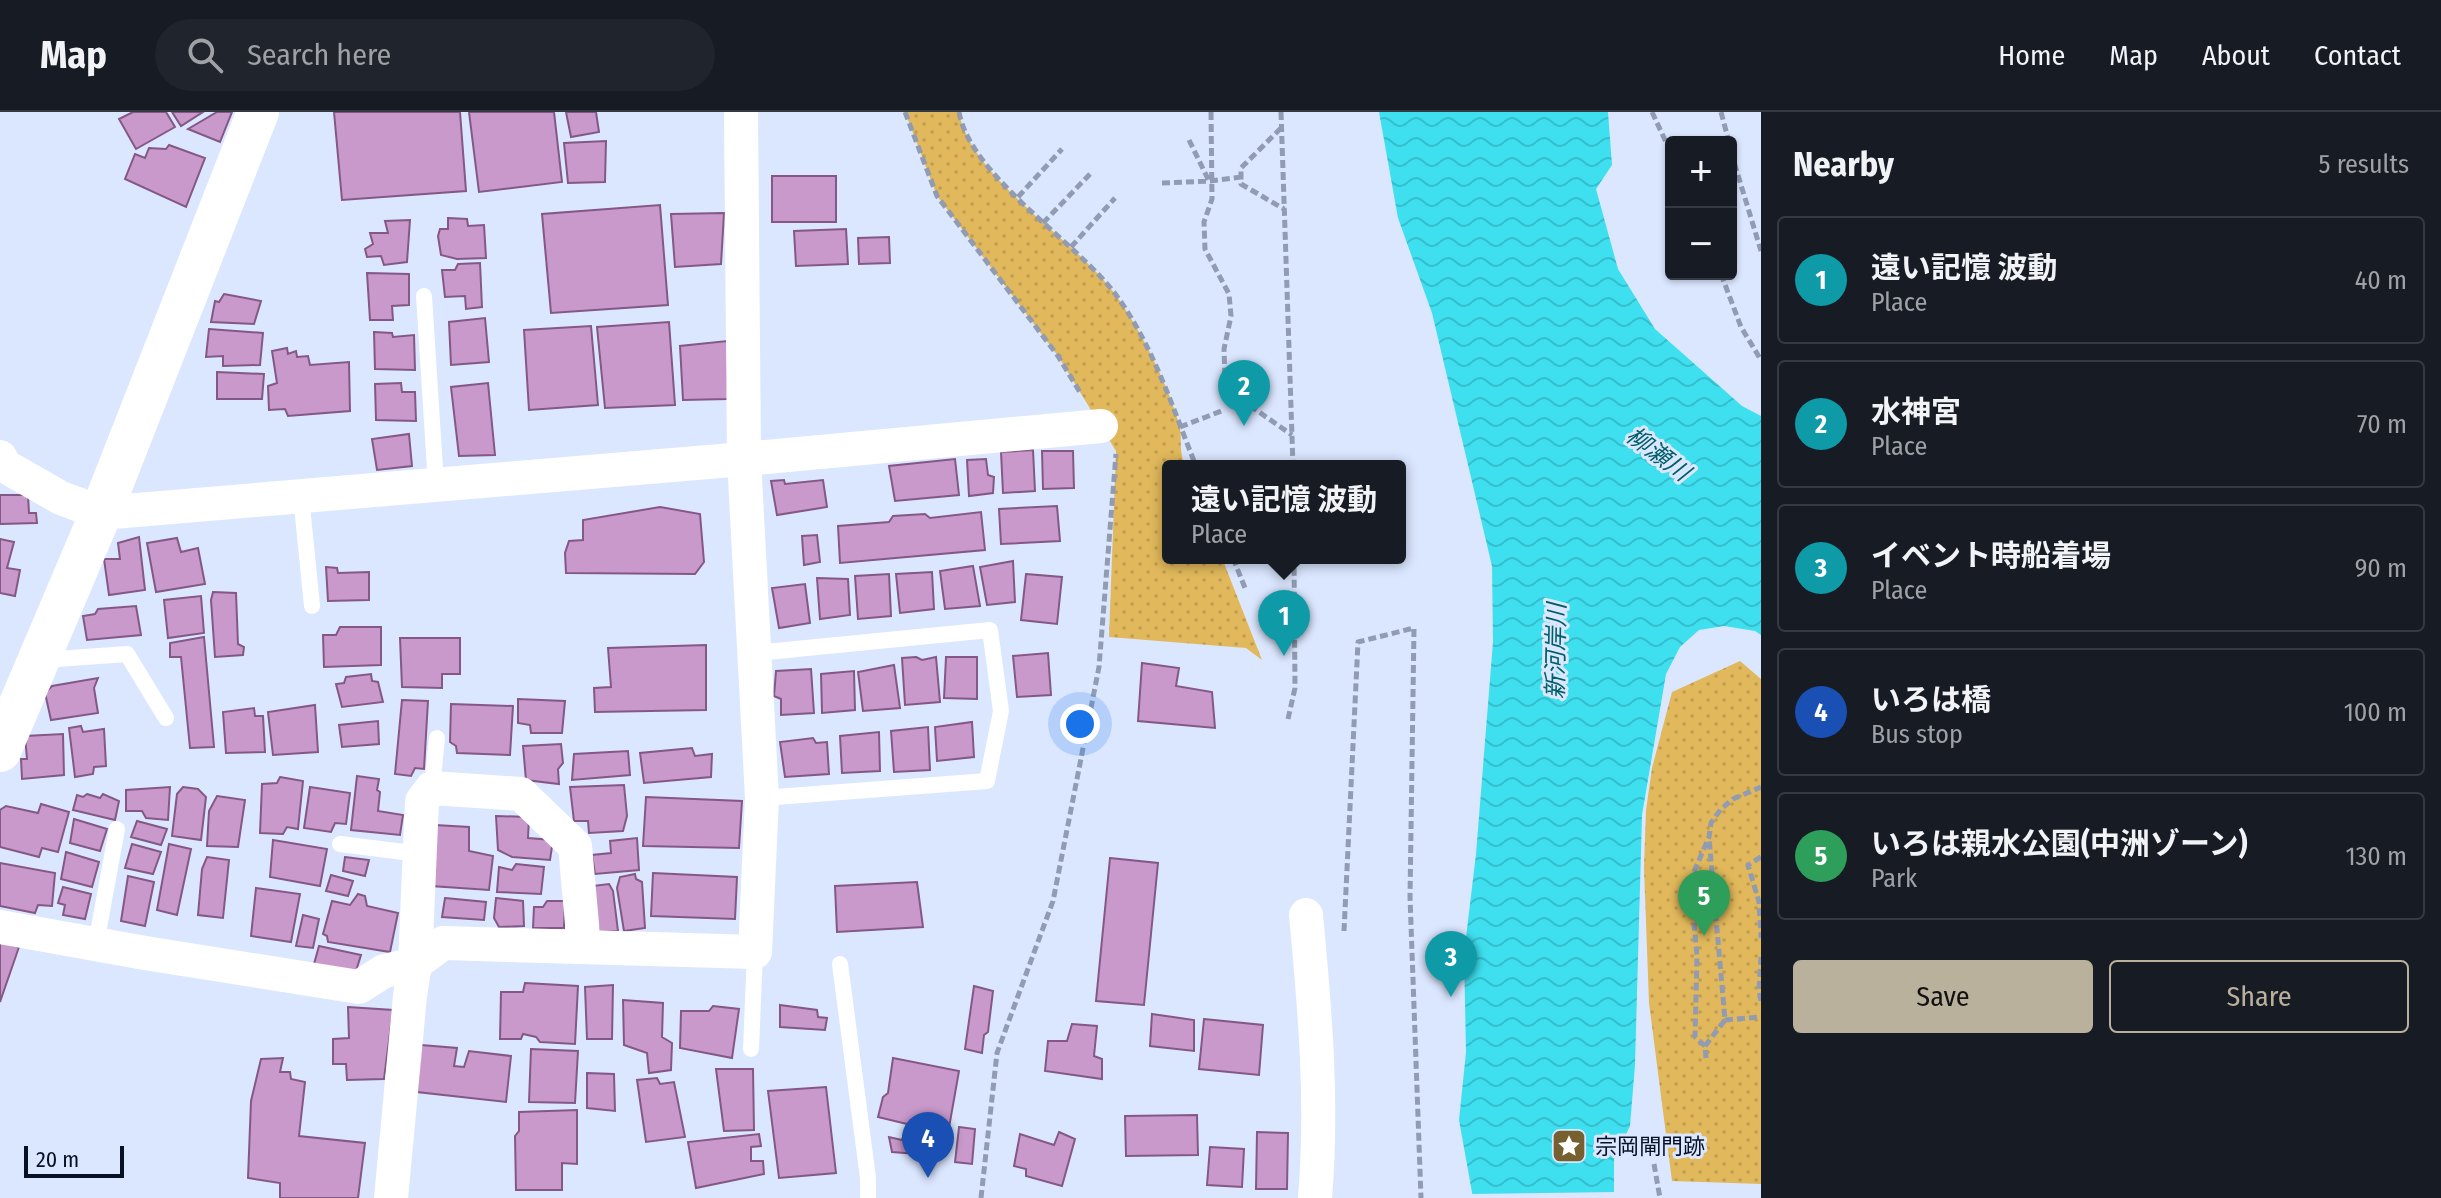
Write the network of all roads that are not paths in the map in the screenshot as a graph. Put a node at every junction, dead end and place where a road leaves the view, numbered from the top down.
1 (258, 112) edge
2 (741, 112) edge
3 (424, 296) dead end
4 (1101, 426) road end
5 (744, 459) junction
6 (2, 464) edge
7 (436, 485) junction
8 (301, 496) junction
9 (101, 513) junction
10 (312, 606) dead end
11 (756, 653) junction
12 (38, 661) junction
13 (166, 718) dead end
14 (437, 738) dead end
15 (0, 751) edge
16 (432, 788) junction
17 (762, 798) junction
18 (117, 829) dead end
19 (340, 844) dead end
20 (420, 854) junction
21 (1306, 915) dead end
22 (0, 927) edge
23 (96, 944) junction
24 (584, 946) junction
25 (755, 952) junction
26 (415, 964) junction
27 (840, 964) dead end
28 (751, 1049) dead end
29 (391, 1198) edge
30 (868, 1198) edge
31 (1315, 1198) edge

1 - 9 street
2 - 5 street
3 - 7 lane
4 - 5 street
5 - 7 street
5 - 11 street
6 - 9 street
7 - 8 street
8 - 9 street
8 - 10 lane
9 - 12 street
11 - 17 street
11 - 17 lane
12 - 13 lane
12 - 15 street
14 - 16 lane
16 - 20 street
16 - 24 street
17 - 25 street
18 - 23 lane
19 - 20 lane
20 - 26 street
21 - 31 street
22 - 23 street
23 - 26 street
24 - 25 street
24 - 26 street
25 - 28 lane
26 - 29 street
27 - 30 lane

